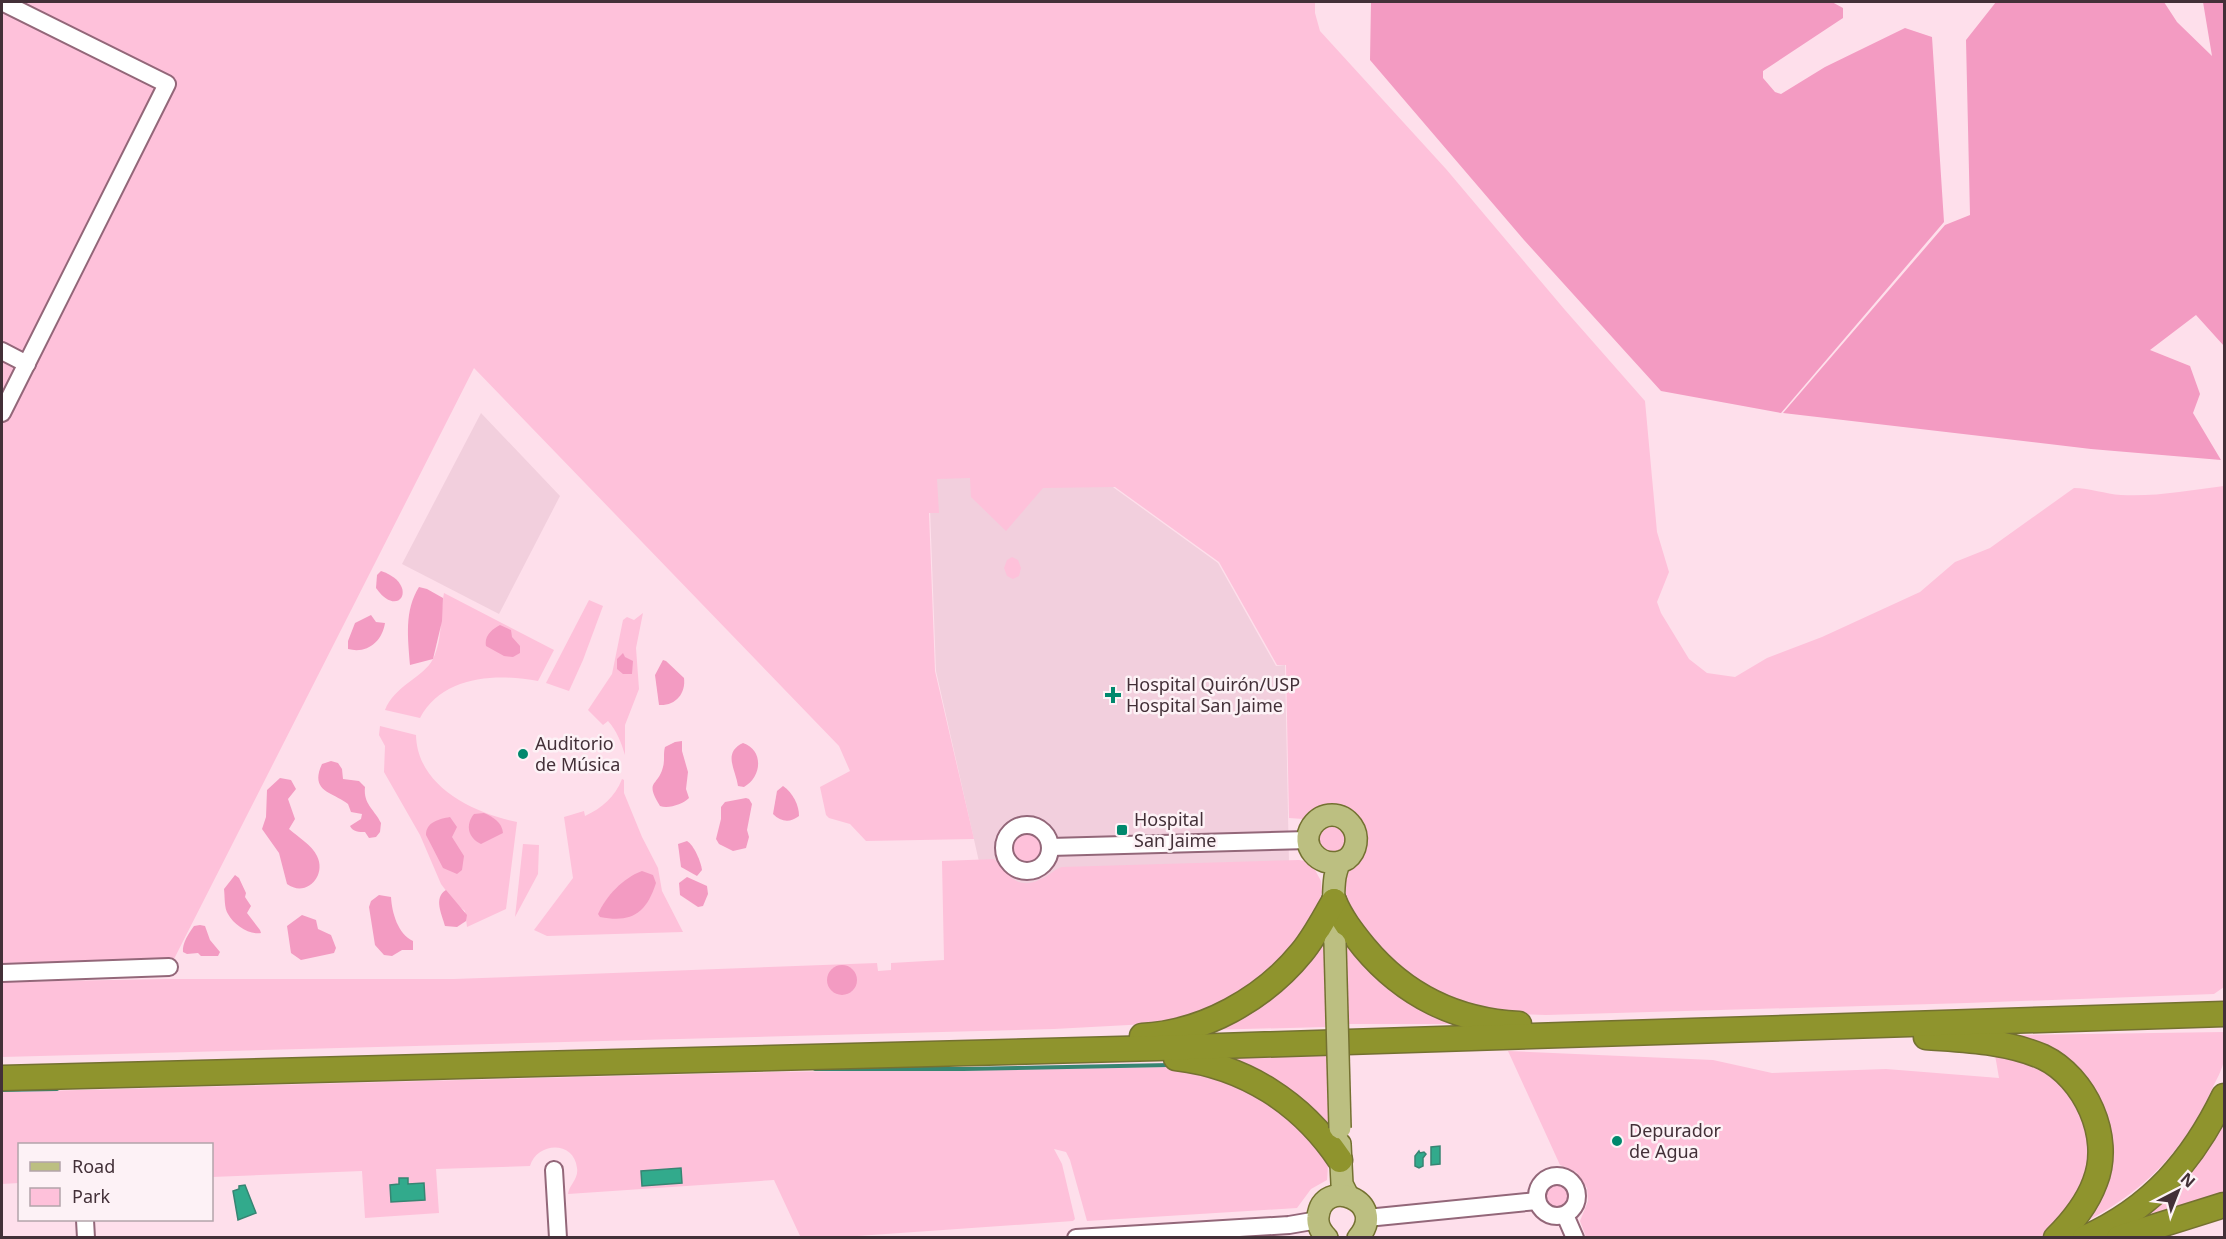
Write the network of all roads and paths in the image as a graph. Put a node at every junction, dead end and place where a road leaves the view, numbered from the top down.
1 (2, 2) edge
2 (2, 351) edge
3 (27, 364) junction
4 (2, 412) edge
5 (1308, 840) junction
6 (1050, 847) dead end
7 (1333, 876) junction
8 (169, 967) dead end
9 (2, 973) edge
10 (2224, 1014) edge
11 (1816, 1027) junction
12 (1688, 1030) junction
13 (814, 1056) junction
14 (2, 1078) edge
15 (2224, 1096) edge
16 (1341, 1168) junction
17 (554, 1170) dead end
18 (1341, 1196) junction
19 (1538, 1201) junction
20 (2224, 1205) edge
21 (1565, 1215) junction
22 (85, 1221) edge
23 (1362, 1228) edge
24 (1322, 1229) edge
25 (1083, 1237) edge
26 (86, 1238) edge
27 (558, 1238) edge
28 (1076, 1238) edge
29 (1575, 1238) edge
30 (2056, 1238) edge
31 (2085, 1238) edge
32 (2119, 1238) edge

1 - 3 street
2 - 3 street
3 - 4 street
5 - 6 street
5 - 7 main road
5 - 7 main road
7 - 12 highway
7 - 13 highway
7 - 16 main road, bridge
8 - 9 street
10 - 11 highway
11 - 12 highway
11 - 30 highway
12 - 13 highway
13 - 14 highway
13 - 16 highway
15 - 31 highway
16 - 18 main road
17 - 27 street
18 - 23 main road
18 - 24 main road
19 - 21 street
19 - 21 street
19 - 23 street
20 - 32 highway
21 - 29 street
22 - 26 street
24 - 25 street
25 - 28 street

